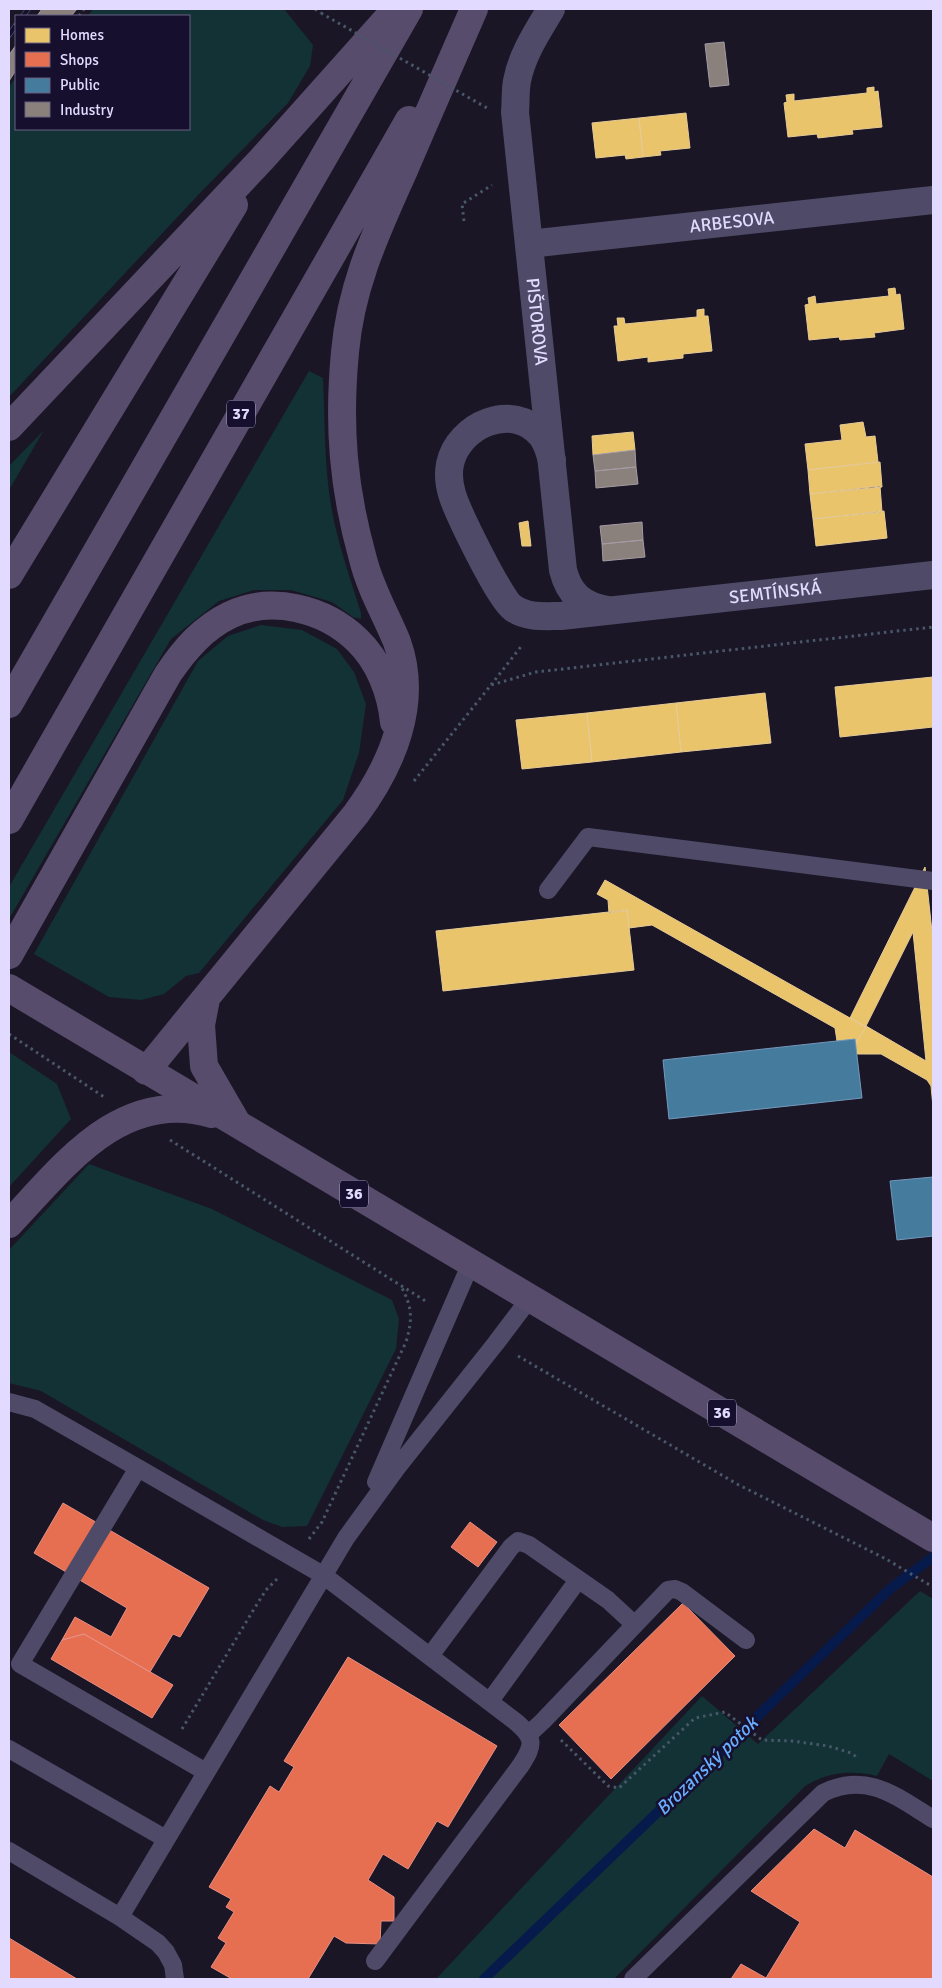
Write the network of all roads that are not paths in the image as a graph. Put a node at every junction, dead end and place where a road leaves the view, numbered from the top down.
1 (396, 9) edge
2 (409, 9) edge
3 (473, 9) edge
4 (551, 9) edge
5 (262, 159) junction
6 (933, 200) edge
7 (529, 244) junction
8 (9, 427) edge
9 (552, 460) junction
10 (9, 575) edge
11 (933, 575) edge
12 (616, 610) junction
13 (9, 704) edge
14 (387, 762) junction
15 (9, 820) edge
16 (933, 881) edge
17 (548, 890) dead end
18 (9, 955) edge
19 (9, 988) edge
20 (206, 998) junction
21 (146, 1071) junction
22 (238, 1124) junction
23 (9, 1224) edge
24 (471, 1263) junction
25 (530, 1298) junction
26 (9, 1402) edge
27 (138, 1468) junction
28 (924, 1533) edge
29 (346, 1538) junction
30 (323, 1575) junction
31 (578, 1580) junction
32 (634, 1624) junction
33 (746, 1640) dead end
34 (430, 1656) junction
35 (14, 1660) edge
36 (490, 1701) junction
37 (528, 1734) junction
38 (9, 1749) edge
39 (206, 1772) junction
40 (933, 1819) edge
41 (166, 1840) junction
42 (9, 1851) edge
43 (120, 1917) junction
44 (375, 1961) dead end
45 (176, 1979) edge
46 (633, 1979) edge

1 - 5 main road
2 - 13 main road
3 - 14 main road
3 - 15 main road, 37
4 - 7 street, PIŠTOROVA
5 - 8 main road
5 - 10 main road
6 - 7 street, ARBESOVA
7 - 9 street, PIŠTOROVA
9 - 12 street, PIŠTOROVA
9 - 12 street
11 - 12 street, SEMTÍNSKÁ
14 - 18 main road
14 - 20 main road
16 - 17 lane
19 - 21 main road, 36
20 - 21 main road
20 - 22 main road
21 - 22 main road, 36
22 - 23 main road
22 - 24 main road, 36
24 - 25 main road, 36
24 - 29 lane
25 - 28 main road, 36
25 - 29 lane
26 - 27 lane
27 - 30 lane
27 - 35 lane
29 - 30 lane
30 - 34 lane
30 - 39 lane
31 - 32 lane
31 - 34 lane
31 - 36 lane
32 - 33 lane
32 - 37 lane
34 - 36 lane
35 - 39 lane
36 - 37 lane
37 - 44 lane
38 - 41 lane
39 - 41 lane
40 - 46 lane
41 - 43 lane
42 - 43 lane
43 - 45 lane

